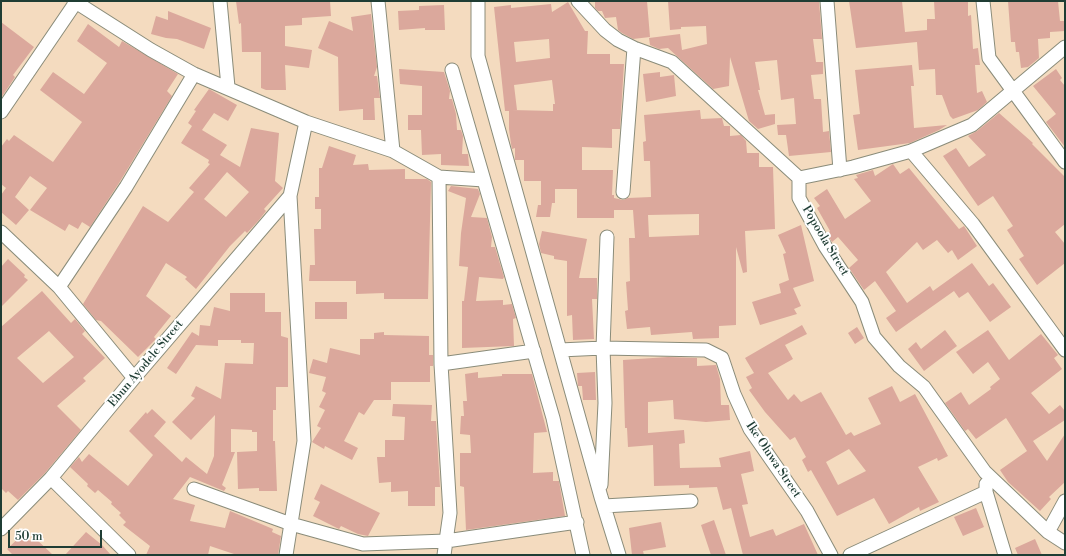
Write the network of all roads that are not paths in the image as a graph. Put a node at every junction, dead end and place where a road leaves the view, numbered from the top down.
1 (75, 1) edge
2 (220, 1) edge
3 (378, 1) edge
4 (478, 1) edge
5 (578, 1) edge
6 (827, 1) edge
7 (983, 1) edge
8 (1065, 46) edge
9 (634, 48) junction
10 (452, 70) dead end
11 (194, 74) junction
12 (228, 88) junction
13 (1014, 91) junction
14 (1, 112) edge
15 (306, 122) junction
16 (394, 151) junction
17 (911, 151) junction
18 (1065, 162) edge
19 (840, 170) junction
20 (439, 177) junction
21 (800, 178) junction
22 (484, 180) junction
23 (623, 192) dead end
24 (290, 196) junction
25 (1, 232) edge
26 (607, 237) dead end
27 (59, 287) junction
28 (603, 348) junction
29 (560, 350) junction
30 (1065, 350) edge
31 (534, 351) junction
32 (441, 364) junction
33 (134, 378) junction
34 (985, 472) junction
35 (51, 478) junction
36 (194, 489) dead end
37 (986, 492) junction
38 (691, 501) dead end
39 (1065, 501) edge
40 (602, 502) junction
41 (577, 522) junction
42 (2, 524) edge
43 (291, 524) junction
44 (1048, 532) junction
45 (446, 542) junction
46 (1065, 543) edge
47 (129, 555) edge
48 (286, 555) edge
49 (444, 555) edge
50 (583, 555) edge
51 (619, 555) edge
52 (831, 555) edge
53 (850, 555) edge
54 (1005, 555) edge

1 - 11 street
1 - 14 street
2 - 12 street
3 - 16 street
4 - 29 street
5 - 9 street
6 - 19 street
7 - 13 street
8 - 13 street
9 - 21 street
9 - 23 street
10 - 22 street
11 - 12 street
11 - 27 street
12 - 15 street
13 - 17 street
13 - 18 street
15 - 16 street
15 - 24 street
16 - 20 street
17 - 19 street
17 - 30 street
19 - 21 street
20 - 22 street
20 - 32 street
21 - 34 street, Popoola Street
22 - 31 street
24 - 33 street, Ebun Ayodele Street
24 - 43 street
25 - 27 street
26 - 28 street
27 - 33 street
28 - 29 street, Ike Oluwa Street
28 - 40 street
28 - 52 street, Ike Oluwa Street
29 - 40 street
31 - 32 street
31 - 41 street
32 - 45 street
33 - 35 street, Ebun Ayodele Street
34 - 37 street
34 - 44 street, Popoola Street
35 - 42 street, Ebun Ayodele Street
35 - 47 street
36 - 43 street
37 - 53 street
37 - 54 street
38 - 40 street
39 - 44 street
40 - 51 street
41 - 45 street
41 - 50 street
43 - 45 street
43 - 48 street
44 - 46 street, Popoola Street
45 - 49 street

